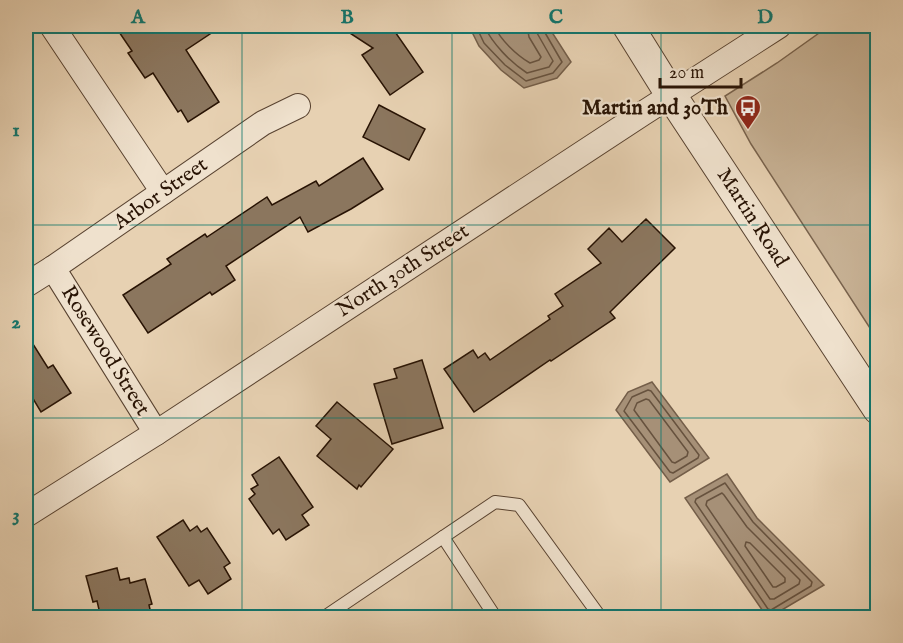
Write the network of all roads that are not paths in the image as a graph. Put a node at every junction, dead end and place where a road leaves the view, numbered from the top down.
1 (52, 26) edge
2 (628, 26) edge
3 (779, 26) edge
4 (671, 95) junction
5 (298, 106) dead end
6 (163, 192) junction
7 (53, 268) junction
8 (26, 285) edge
9 (878, 409) edge
10 (156, 433) junction
11 (26, 515) edge
12 (443, 537) junction
13 (322, 618) edge
14 (496, 618) edge
15 (601, 618) edge

1 - 6 street
2 - 4 street, Martin Road
3 - 4 street, North 30th Street
4 - 9 street, Martin Road
4 - 10 street, North 30th Street
5 - 6 street, Arbor Street
6 - 7 street, Arbor Street
7 - 8 street, Arbor Street
7 - 10 street, Rosewood Street
10 - 11 street, North 30th Street
12 - 13 lane
12 - 14 lane
12 - 15 lane

